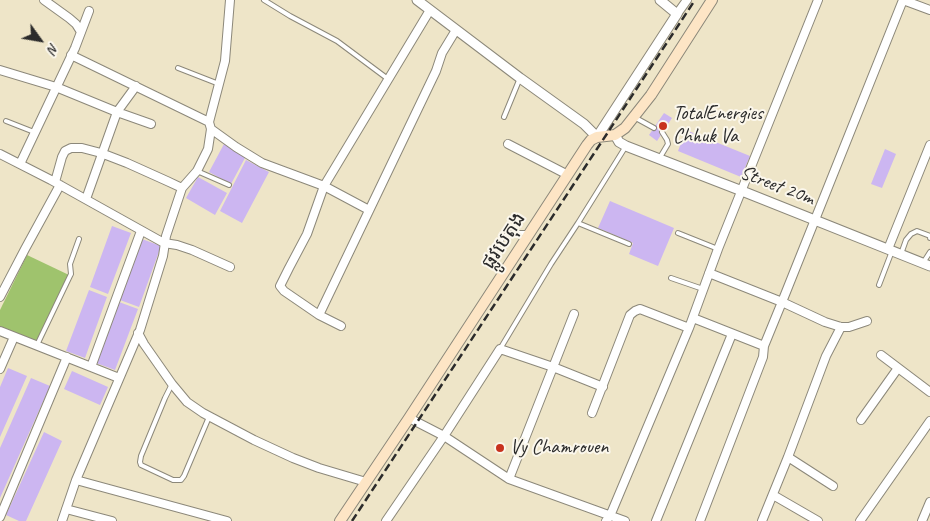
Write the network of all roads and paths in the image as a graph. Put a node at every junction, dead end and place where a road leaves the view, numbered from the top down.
1 (44, 0) edge
2 (230, 0) edge
3 (264, 0) edge
4 (416, 0) edge
5 (660, 0) edge
6 (687, 0) edge
7 (712, 0) edge
8 (818, 0) edge
9 (903, 0) edge
10 (430, 10) junction
11 (930, 10) edge
12 (89, 11) dead end
13 (677, 14) junction
14 (456, 30) junction
15 (81, 32) junction
16 (71, 55) junction
17 (178, 68) dead end
18 (0, 70) edge
19 (520, 78) junction
20 (388, 79) junction
21 (219, 84) junction
22 (136, 86) junction
23 (56, 87) junction
24 (117, 112) junction
25 (504, 117) dead end
26 (634, 117) junction
27 (6, 121) dead end
28 (151, 124) dead end
29 (210, 125) junction
30 (654, 128) dead end
31 (34, 132) junction
32 (662, 132) dead end
33 (615, 135) junction
34 (597, 136) junction
35 (508, 144) dead end
36 (930, 145) edge
37 (626, 146) junction
38 (101, 153) junction
39 (0, 154) edge
40 (659, 159) junction
41 (20, 164) junction
42 (197, 170) junction
43 (568, 175) junction
44 (57, 183) junction
45 (229, 185) dead end
46 (324, 186) junction
47 (182, 188) junction
48 (742, 191) junction
49 (86, 199) junction
50 (369, 210) junction
51 (815, 220) junction
52 (578, 223) junction
53 (141, 231) junction
54 (530, 233) junction
55 (678, 233) dead end
56 (930, 238) edge
57 (79, 239) dead end
58 (164, 243) junction
59 (629, 244) dead end
60 (718, 249) junction
61 (894, 251) junction
62 (930, 252) edge
63 (927, 264) edge
64 (230, 267) dead end
65 (709, 273) junction
66 (502, 276) junction
67 (671, 278) dead end
68 (879, 285) dead end
69 (703, 290) junction
70 (0, 298) edge
71 (782, 302) junction
72 (574, 314) dead end
73 (319, 315) junction
74 (693, 318) junction
75 (866, 321) dead end
76 (341, 326) dead end
77 (841, 327) junction
78 (689, 328) junction
79 (0, 331) edge
80 (138, 333) junction
81 (732, 334) junction
82 (14, 337) junction
83 (37, 346) junction
84 (764, 346) junction
85 (500, 349) junction
86 (881, 355) dead end
87 (67, 358) junction
88 (91, 367) junction
89 (552, 367) junction
90 (898, 368) junction
91 (0, 369) edge
92 (119, 378) junction
93 (172, 384) junction
94 (603, 387) junction
95 (930, 392) edge
96 (592, 413) dead end
97 (209, 417) junction
98 (409, 418) junction
99 (861, 420) dead end
100 (930, 421) edge
101 (444, 436) junction
102 (788, 457) junction
103 (509, 479) junction
104 (76, 480) junction
105 (366, 482) junction
106 (833, 486) dead end
107 (773, 495) junction
108 (930, 502) edge
109 (66, 509) junction
110 (0, 517) edge
111 (608, 518) edge
112 (62, 521) edge
113 (112, 521) edge
114 (227, 521) edge
115 (340, 521) edge
116 (386, 521) edge
117 (625, 521) edge
118 (656, 521) edge
119 (700, 521) edge
120 (762, 521) edge
121 (818, 521) edge
122 (860, 521) edge
123 (922, 521) edge

1 - 15 street
2 - 21 street
3 - 20 lane
4 - 10 street
5 - 13 street
6 - 13 street
7 - 26 main road
8 - 48 street
9 - 11 street
9 - 51 street
10 - 14 street
10 - 20 street
12 - 15 street
13 - 34 street
14 - 19 street
14 - 50 street
15 - 16 street
16 - 22 street
16 - 23 street
17 - 21 lane
18 - 23 street
19 - 25 lane
19 - 34 street
20 - 46 street
21 - 29 street
22 - 24 street
22 - 29 street
23 - 24 street
23 - 31 street
24 - 28 street
24 - 38 street
26 - 30 lane
26 - 33 main road
27 - 31 lane
29 - 42 street
29 - 46 street
31 - 41 street
32 - 40 lane
33 - 34 main road
33 - 37 street, Street 20m
34 - 43 main road, ផ្លូវបេតុង
35 - 43 street
36 - 61 street
37 - 40 street, Street 20m
37 - 52 lane
38 - 44 street
38 - 47 street
38 - 49 street
39 - 41 street
40 - 48 street, Street 20m
41 - 44 street
42 - 45 lane
42 - 47 street
43 - 54 main road, ផ្លូវបេតុង
44 - 49 street
44 - 70 street
46 - 50 street
46 - 73 street
47 - 58 street
48 - 51 street, Street 20m
48 - 60 street
49 - 53 street
50 - 73 street
51 - 61 street, Street 20m
51 - 71 street
52 - 59 lane
52 - 85 lane
53 - 58 street
53 - 88 street
54 - 66 main road, ផ្លូវបេតុង
54 - 66 lane
55 - 60 lane
56 - 61 lane
57 - 83 lane
58 - 64 street
58 - 80 street
60 - 65 street
61 - 63 street, Street 20m
61 - 68 lane
62 - 63 lane
65 - 69 street
65 - 71 street
66 - 98 main road, ផ្លូវបេតុង
67 - 69 lane
69 - 74 street
71 - 77 street
71 - 84 street
72 - 89 street
73 - 76 street
74 - 78 street
74 - 81 street
75 - 77 street
77 - 102 street
78 - 94 street
78 - 111 street
79 - 82 street
80 - 92 street
80 - 93 street
81 - 84 street
81 - 118 street
82 - 83 street
82 - 91 street
83 - 87 street
84 - 119 street
85 - 89 street
85 - 101 street
86 - 90 street
87 - 88 street
87 - 110 street
88 - 92 street
89 - 94 street
89 - 103 street
90 - 95 street
90 - 99 street
92 - 104 street
93 - 97 street
93 - 97 lane
94 - 96 street
97 - 105 street
98 - 101 street
98 - 105 main road, ផ្លូវបេតុង
100 - 122 street
101 - 103 street
101 - 116 street
102 - 106 street
102 - 107 street
103 - 111 street
104 - 109 street
104 - 114 street
105 - 115 main road, ផ្លូវបេតុង
107 - 120 street
107 - 121 street
108 - 123 street
109 - 112 street
109 - 113 street
111 - 117 street

